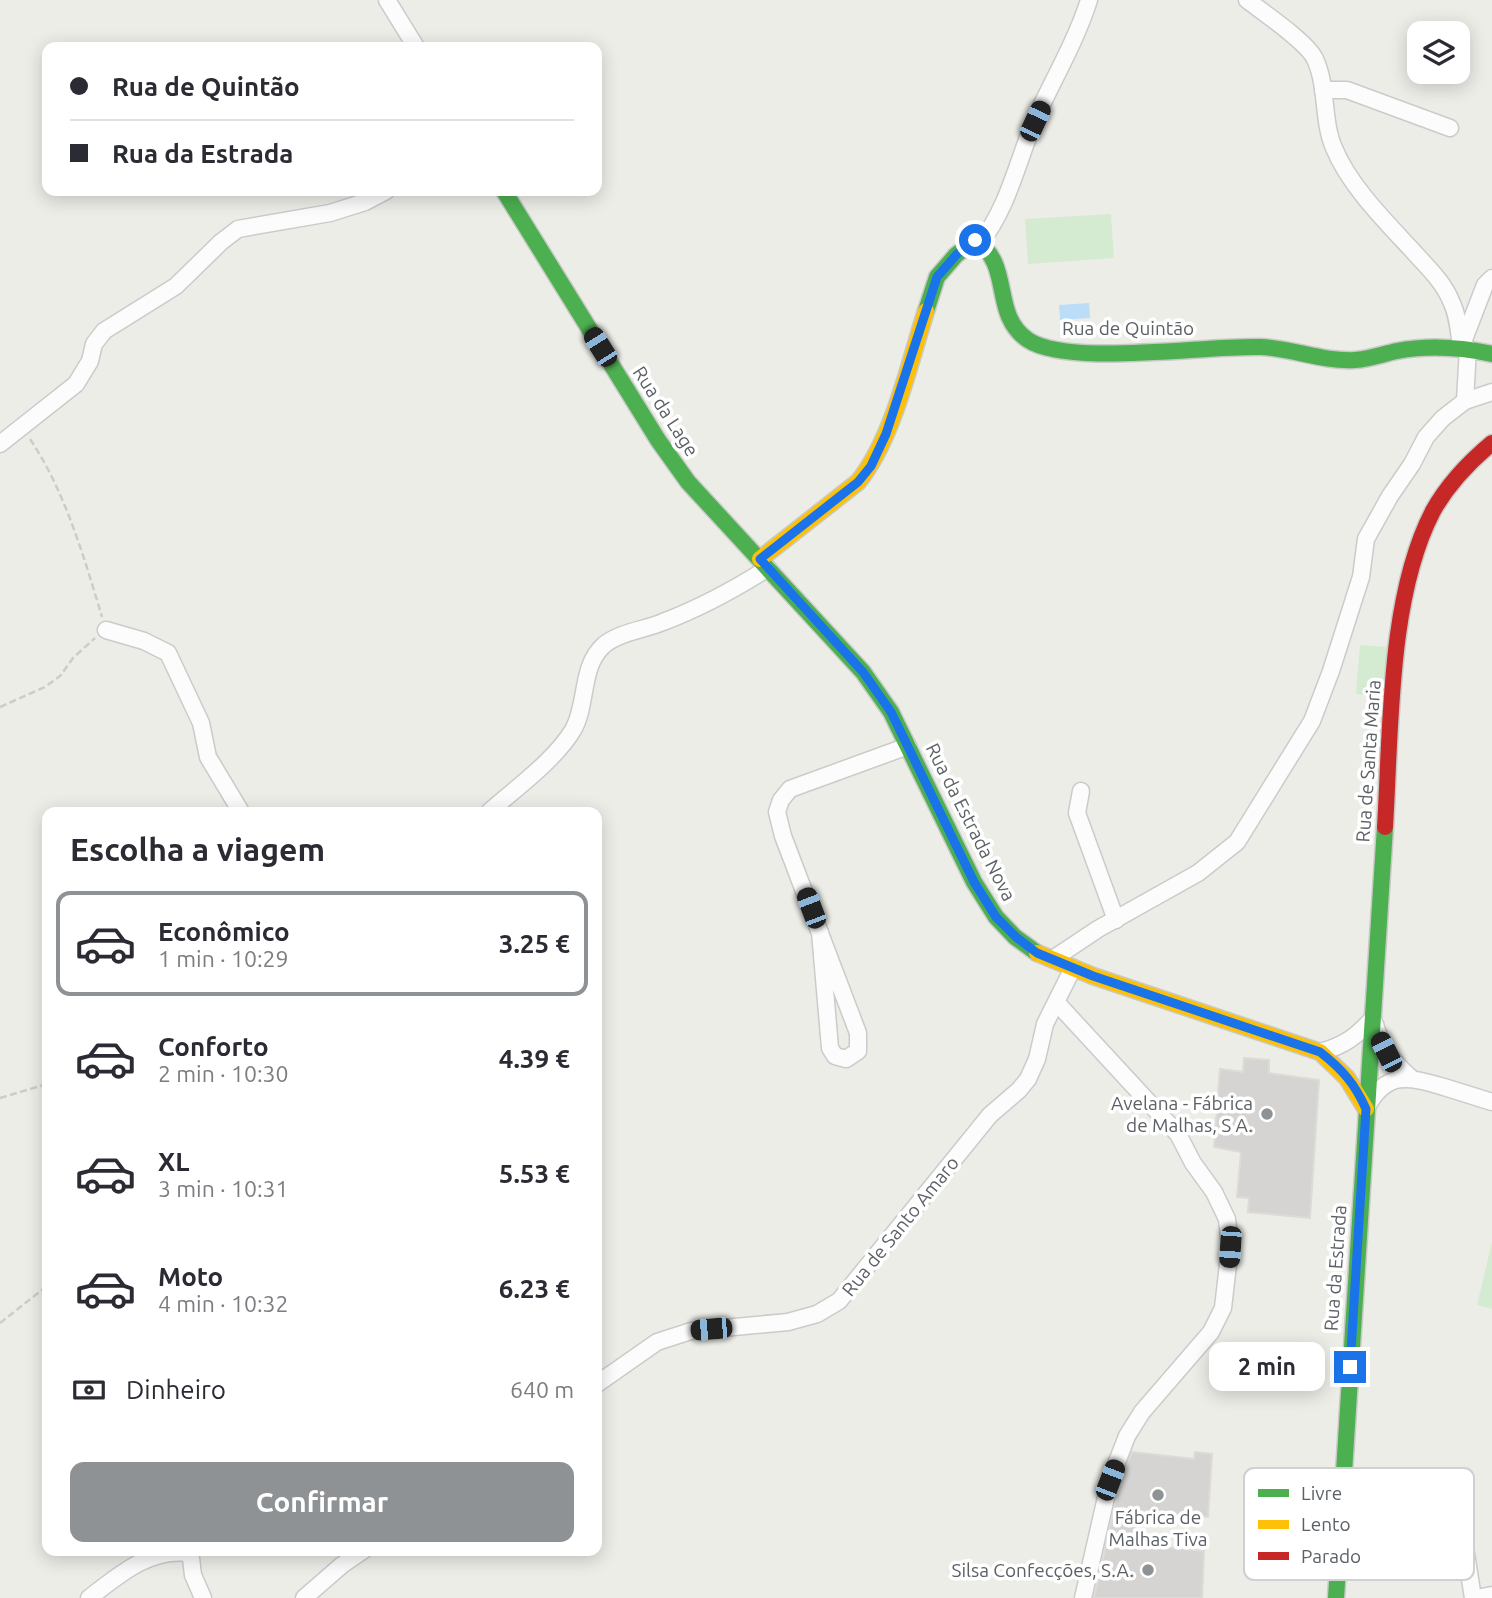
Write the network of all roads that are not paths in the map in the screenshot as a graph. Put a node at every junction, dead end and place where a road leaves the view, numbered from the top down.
1 (387, 0) edge
2 (1089, 0) edge
3 (1252, 2) edge
4 (413, 42) edge
5 (1323, 90) junction
6 (1450, 128) dead end
7 (376, 196) edge
8 (507, 196) edge
9 (980, 243) junction
10 (1492, 278) edge
11 (1465, 348) junction
12 (1492, 354) edge
13 (1492, 392) edge
14 (1465, 401) junction
15 (1492, 443) edge
16 (0, 444) edge
17 (764, 564) junction
18 (106, 630) road end
19 (908, 746) junction
20 (1081, 791) dead end
21 (239, 807) edge
22 (494, 807) edge
23 (1116, 920) junction
24 (820, 932) junction
25 (1053, 959) junction
26 (1073, 968) junction
27 (1057, 1003) junction
28 (1373, 1018) junction
29 (1320, 1052) junction
30 (1411, 1077) junction
31 (1492, 1102) edge
32 (1366, 1109) junction
33 (602, 1380) edge
34 (1344, 1468) edge
35 (157, 1556) edge
36 (191, 1556) edge
37 (355, 1556) edge
38 (1337, 1580) edge
39 (1471, 1580) edge
40 (1492, 1595) edge
41 (89, 1598) edge
42 (203, 1598) edge
43 (304, 1598) edge
44 (1083, 1598) edge
45 (1336, 1598) edge
46 (1474, 1598) edge

1 - 4 street
2 - 9 street
3 - 5 street
5 - 6 street
5 - 11 street
7 - 16 street
8 - 17 street, Rua da Lage
9 - 11 street, Rua de Quintão
9 - 17 street
10 - 11 street
11 - 12 street, Rua de Quintão
11 - 14 street
13 - 14 street
14 - 23 street
15 - 28 street, Rua de Santa Maria
17 - 19 street, Rua da Estrada Nova
17 - 22 street
18 - 21 street
19 - 24 street
19 - 25 street, Rua da Estrada Nova
20 - 23 street
23 - 25 street
24 - 24 street
25 - 26 street, Rua da Estrada Nova
26 - 27 street, Rua de Santo Amaro
26 - 29 street, Rua da Estrada Nova
27 - 33 street, Rua de Santo Amaro
27 - 44 street
28 - 29 street
28 - 30 street
28 - 32 street, Rua de Santa Maria
29 - 32 street
30 - 31 street
30 - 32 street
32 - 34 street, Rua da Estrada
35 - 41 street
36 - 42 street
37 - 43 street
38 - 45 street, Rua da Estrada
39 - 46 street
40 - 46 street

